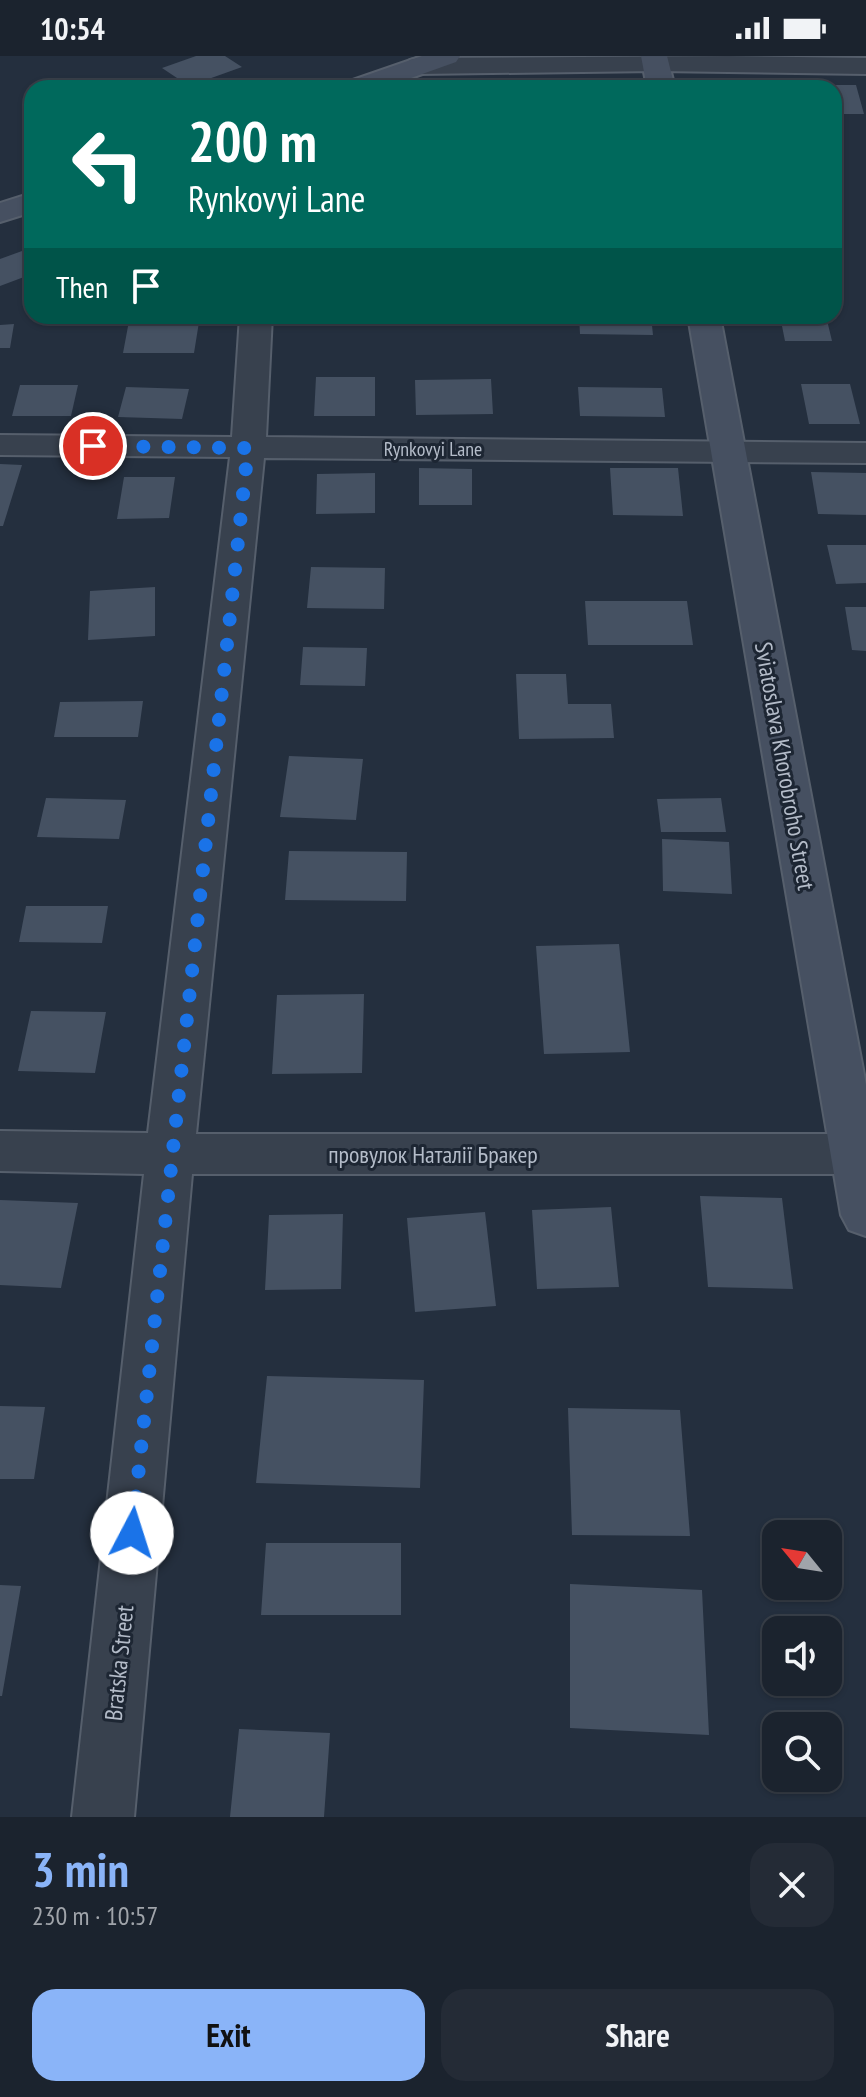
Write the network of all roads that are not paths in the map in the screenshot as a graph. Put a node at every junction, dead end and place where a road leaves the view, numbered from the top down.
1 (447, 56) edge
2 (419, 66) junction
3 (866, 66) edge
4 (657, 69) edge
5 (380, 80) edge
6 (24, 205) edge
7 (0, 213) edge
8 (256, 324) edge
9 (705, 324) edge
10 (0, 445) edge
11 (248, 448) junction
12 (729, 452) junction
13 (866, 453) edge
14 (0, 1151) edge
15 (170, 1154) junction
16 (860, 1154) edge
17 (866, 1215) edge
18 (103, 1817) edge

1 - 2 street
2 - 4 street
2 - 5 street
3 - 4 street
6 - 7 street
8 - 11 street, Bratska Street
9 - 12 street, Sviatoslava Khorobroho Street
10 - 11 street, Rynkovyi Lane
11 - 12 street, Rynkovyi Lane
11 - 15 street, Bratska Street
12 - 13 street, Rynkovyi Lane
12 - 16 street, Sviatoslava Khorobroho Street
14 - 15 street, провулок Наталії Бракер
15 - 16 street, провулок Наталії Бракер
15 - 18 street, Bratska Street
16 - 17 street, Sviatoslava Khorobroho Street

